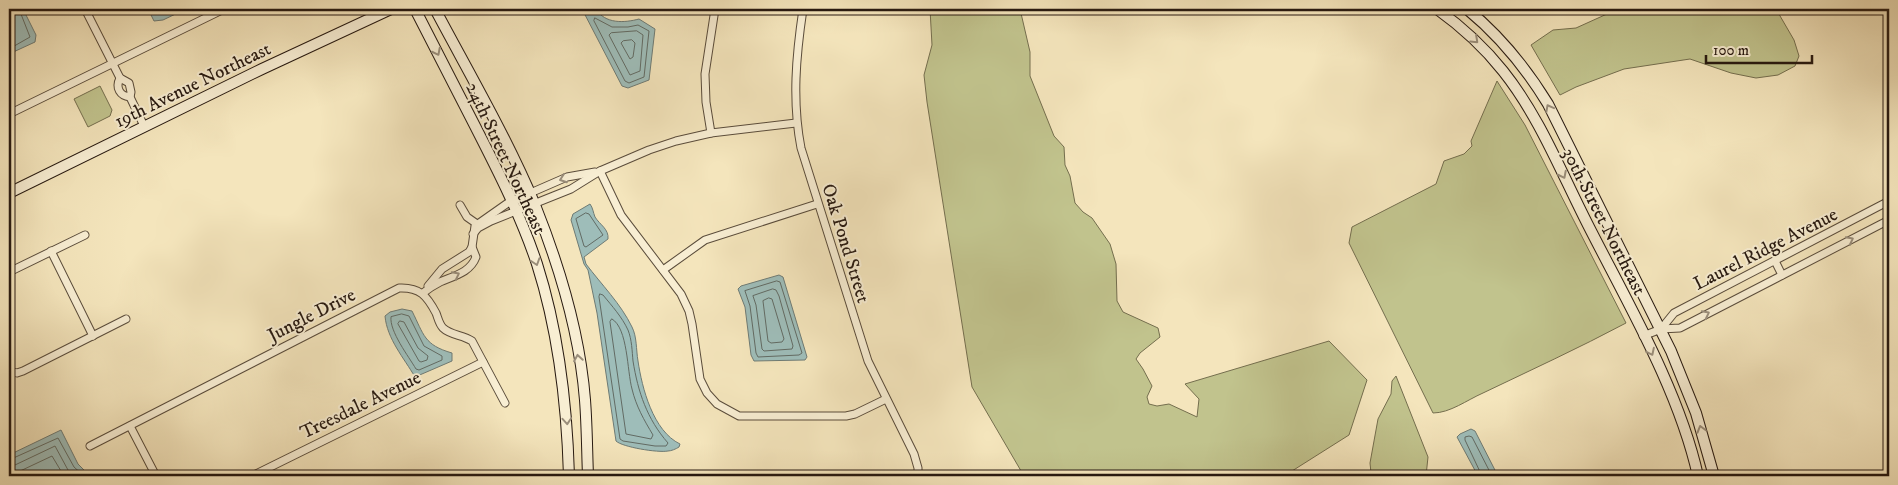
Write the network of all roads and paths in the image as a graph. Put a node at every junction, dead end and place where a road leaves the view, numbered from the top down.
1 (85, 9) edge
2 (224, 9) edge
3 (391, 9) edge
4 (414, 9) edge
5 (435, 9) edge
6 (715, 9) edge
7 (803, 9) edge
8 (1437, 9) edge
9 (1468, 9) edge
10 (112, 64) junction
11 (120, 78) junction
12 (130, 97) junction
13 (9, 114) edge
14 (796, 123) junction
15 (144, 126) junction
16 (711, 133) junction
17 (600, 171) junction
18 (9, 193) edge
19 (529, 193) junction
20 (512, 200) junction
21 (1889, 202) edge
22 (534, 204) junction
23 (817, 204) junction
24 (460, 205) dead end
25 (517, 212) junction
26 (1889, 220) edge
27 (477, 224) junction
28 (473, 234) junction
29 (85, 235) dead end
30 (472, 248) junction
31 (51, 251) junction
32 (1775, 260) junction
33 (663, 270) junction
34 (9, 272) edge
35 (1782, 275) junction
36 (423, 293) junction
37 (126, 319) dead end
38 (1660, 329) junction
39 (93, 336) junction
40 (1643, 336) junction
41 (483, 362) junction
42 (9, 371) edge
43 (886, 399) junction
44 (505, 403) dead end
45 (130, 426) junction
46 (90, 446) dead end
47 (156, 476) edge
48 (252, 476) edge
49 (569, 476) edge
50 (588, 476) edge
51 (918, 476) edge
52 (1698, 476) edge
53 (1714, 476) edge

1 - 10 street
2 - 10 street
3 - 15 street, 19th Avenue Northeast
4 -> 20 street, 24th Street Northeast
5 - 19 street, 24th Street Northeast
6 - 16 street
7 - 14 street, Oak Pond Street
8 -> 40 street, 30th Street Northeast
38 -> 9 street, 30th Street Northeast
10 - 11 street
10 - 13 street
11 - 12 street
11 - 12 street
12 - 15 street
14 - 16 street
14 - 23 street, Oak Pond Street
15 - 18 street, 19th Avenue Northeast
16 - 17 street
17 -> 19 street
17 - 22 street
17 - 33 street
19 - 20 street
19 - 22 street, 24th Street Northeast
20 - 25 street, 24th Street Northeast
20 - 27 street
21 - 32 street, Laurel Ridge Avenue
22 - 25 street
50 -> 22 street, 24th Street Northeast
23 - 33 street
23 - 43 street, Oak Pond Street
24 - 27 street
25 - 28 street
25 -> 49 street, 24th Street Northeast
35 -> 26 street, Laurel Ridge Avenue
27 - 28 street
28 - 30 street
29 - 31 street
30 - 36 street
36 -> 30 street
31 - 34 street
31 - 39 street
32 - 35 street
32 - 38 street, Laurel Ridge Avenue
33 - 43 street
38 -> 35 street, Laurel Ridge Avenue
36 - 41 street
36 - 45 street, Jungle Drive
37 - 39 street
38 - 40 street, Laurel Ridge Avenue
53 -> 38 street, 30th Street Northeast
39 - 42 street
40 -> 52 street, 30th Street Northeast
41 - 44 street
41 - 48 street, Treesdale Avenue
43 - 51 street, Oak Pond Street
45 - 46 street, Jungle Drive
45 - 47 street

